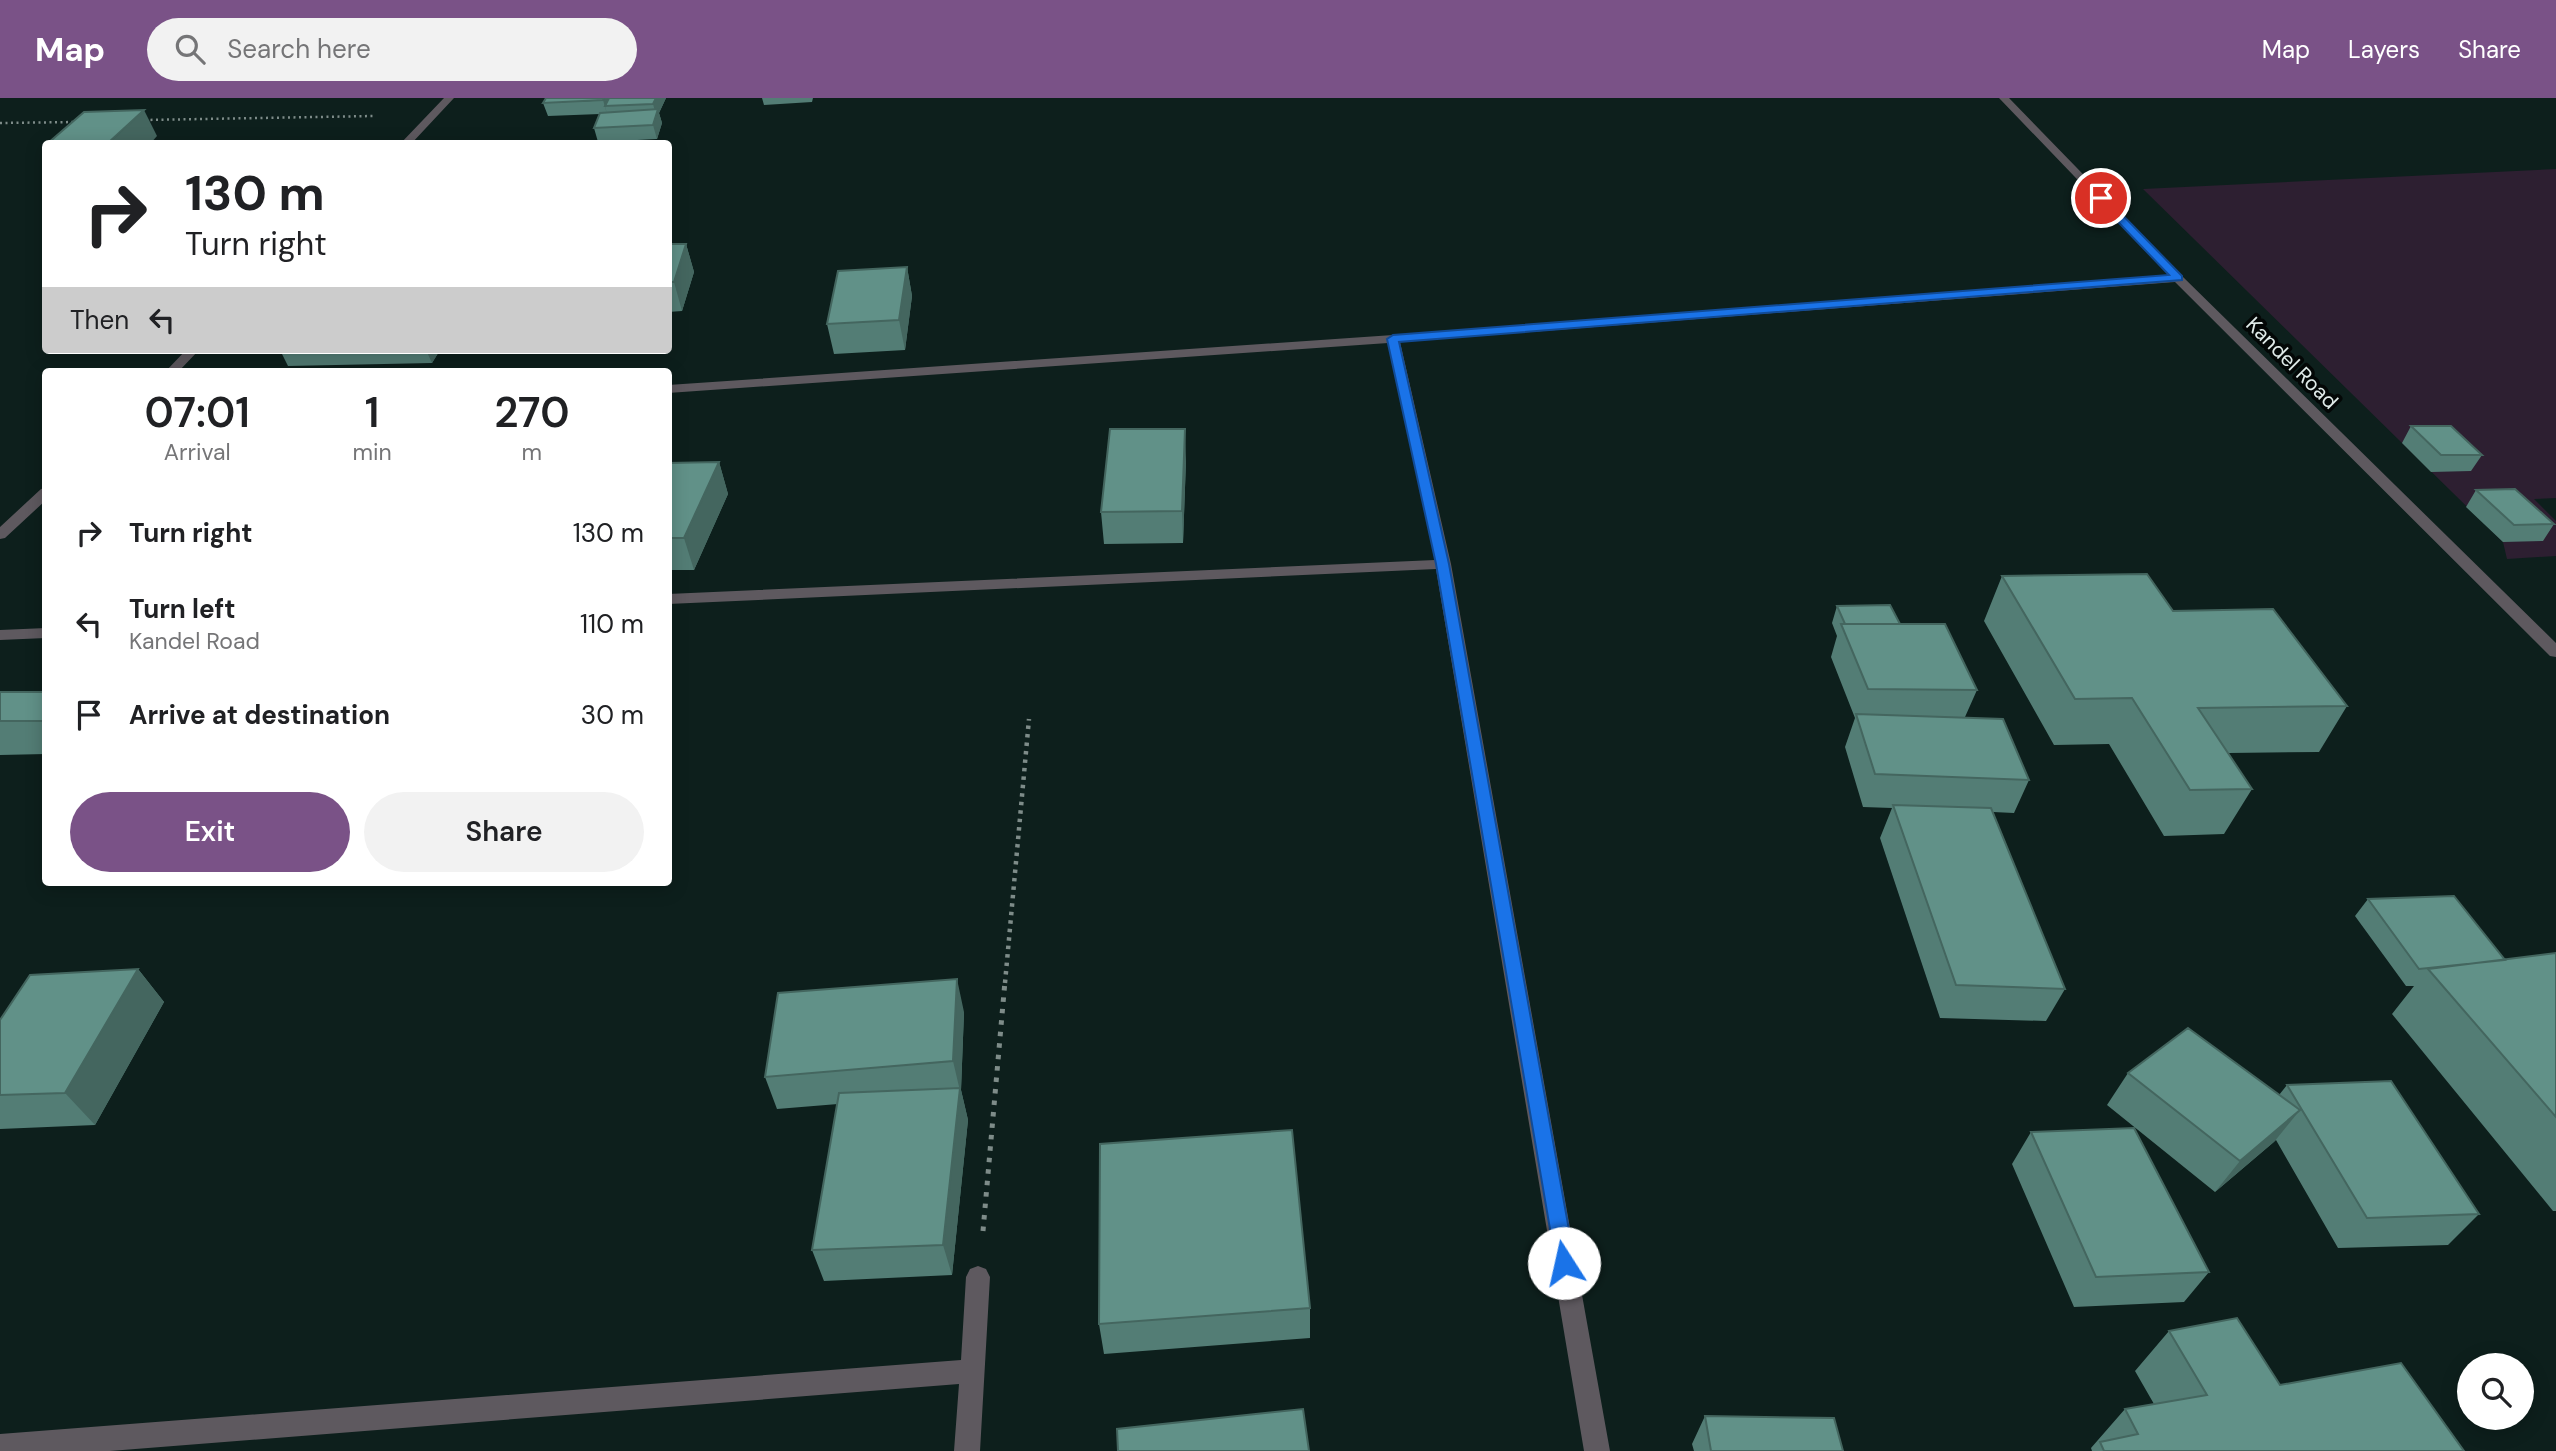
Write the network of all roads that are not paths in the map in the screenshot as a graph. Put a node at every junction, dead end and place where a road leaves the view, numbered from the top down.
1 (449, 98) edge
2 (2004, 98) edge
3 (409, 140) edge
4 (2178, 278) junction
5 (1393, 339) junction
6 (189, 354) edge
7 (175, 368) edge
8 (672, 389) edge
9 (42, 496) edge
10 (0, 535) edge
11 (1443, 564) junction
12 (672, 599) edge
13 (42, 633) edge
14 (0, 635) edge
15 (2556, 652) edge
16 (978, 1277) road end
17 (972, 1371) junction
18 (0, 1447) edge
19 (967, 1451) edge
20 (1597, 1451) edge

1 - 3 street
2 - 4 street, Kandel Road
4 - 5 street
4 - 15 street, Kandel Road
5 - 8 street
5 - 11 street
6 - 7 street
9 - 10 street
11 - 12 street
11 - 20 street
13 - 14 street
16 - 17 street
17 - 18 street
17 - 19 street

